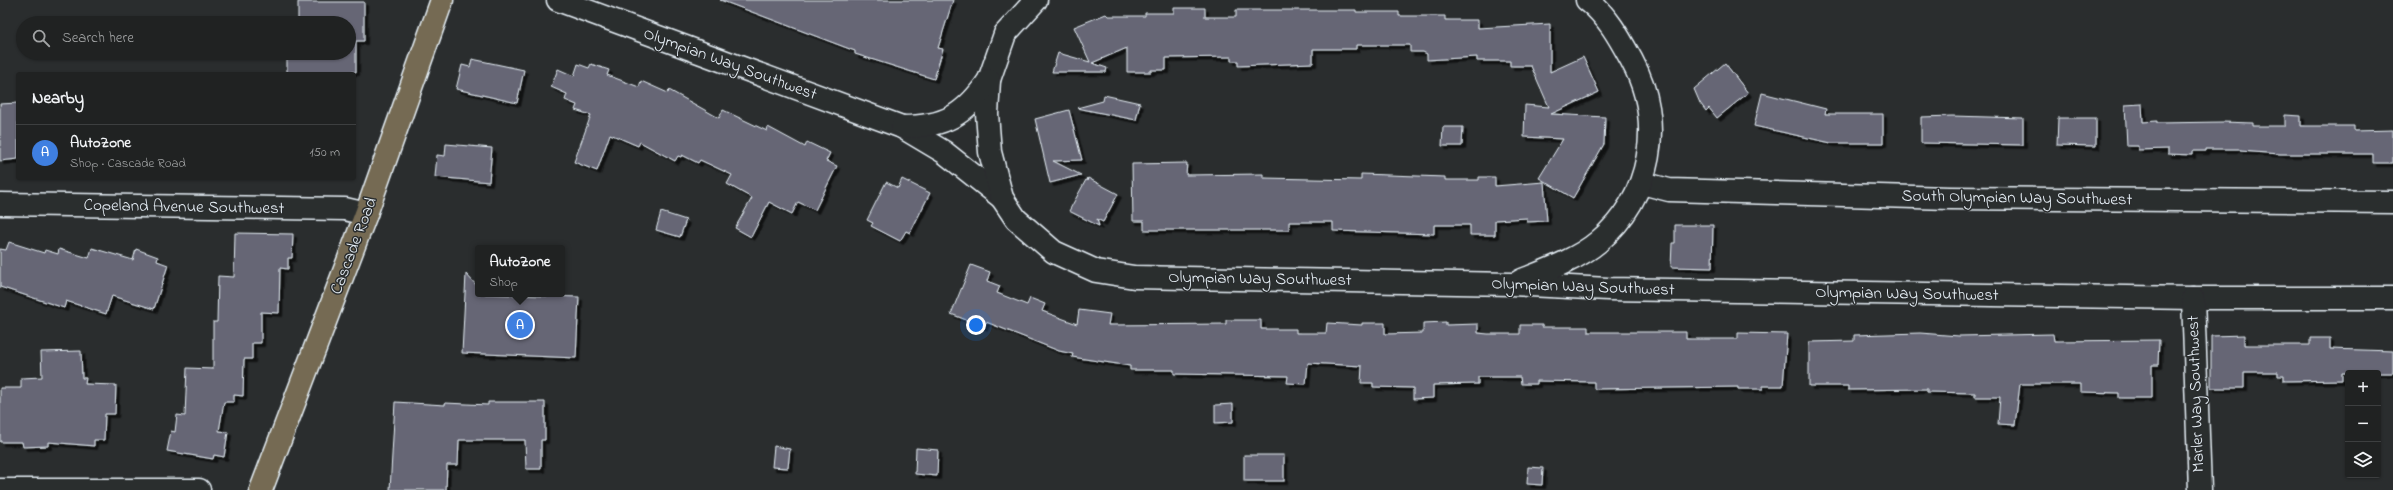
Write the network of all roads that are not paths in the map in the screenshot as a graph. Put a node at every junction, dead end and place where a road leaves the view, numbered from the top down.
1 (442, 0) edge
2 (558, 0) edge
3 (1036, 0) edge
4 (1587, 0) edge
5 (989, 80) junction
6 (902, 127) junction
7 (1642, 183) junction
8 (1002, 198) junction
9 (2393, 202) edge
10 (0, 204) edge
11 (366, 214) junction
12 (1512, 284) junction
13 (2193, 298) junction
14 (2393, 298) edge
15 (0, 490) edge
16 (199, 490) edge
17 (260, 490) edge
18 (2200, 490) edge

1 - 11 main road, Cascade Road
2 - 6 street, Olympian Way Southwest
3 - 5 street
4 - 7 street
5 - 6 street, Olympian Way Southwest
5 - 8 street, Olympian Way Southwest
6 - 8 street, Olympian Way Southwest
7 - 9 street, South Olympian Way Southwest
7 - 12 street
8 - 12 street, Olympian Way Southwest
10 - 11 street, Copeland Avenue Southwest
11 - 17 main road, Cascade Road
12 - 13 street, Olympian Way Southwest
13 - 14 street, Olympian Way Southwest
13 - 18 street, Marler Way Southwest
15 - 16 street

